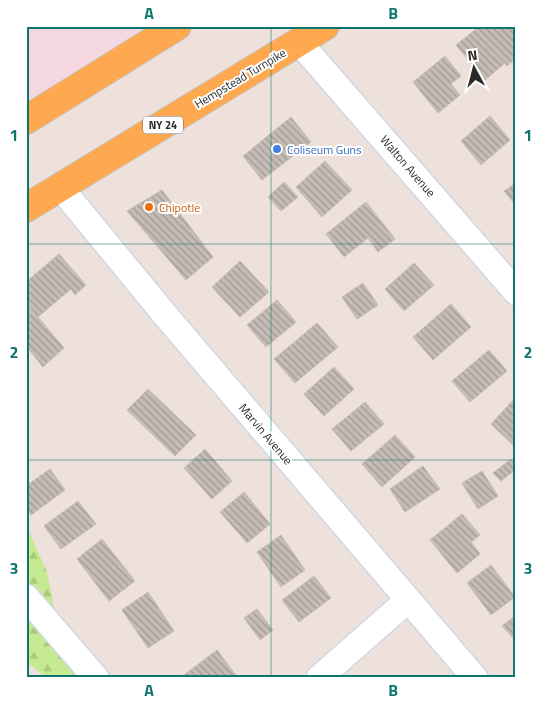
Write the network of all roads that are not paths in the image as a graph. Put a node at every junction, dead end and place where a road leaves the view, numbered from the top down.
1 (177, 26) edge
2 (325, 26) edge
3 (299, 42) junction
4 (26, 120) edge
5 (60, 187) junction
6 (26, 208) edge
7 (516, 292) edge
8 (26, 597) edge
9 (408, 600) junction
10 (96, 678) edge
11 (319, 678) edge
12 (475, 678) edge

1 - 4 main road
2 - 3 main road, Hempstead Turnpike / NY 24
3 - 5 main road, Hempstead Turnpike / NY 24
3 - 7 street, Walton Avenue
5 - 6 main road, Hempstead Turnpike / NY 24
5 - 9 street, Marvin Avenue
8 - 10 street
9 - 11 street
9 - 12 street, Marvin Avenue

